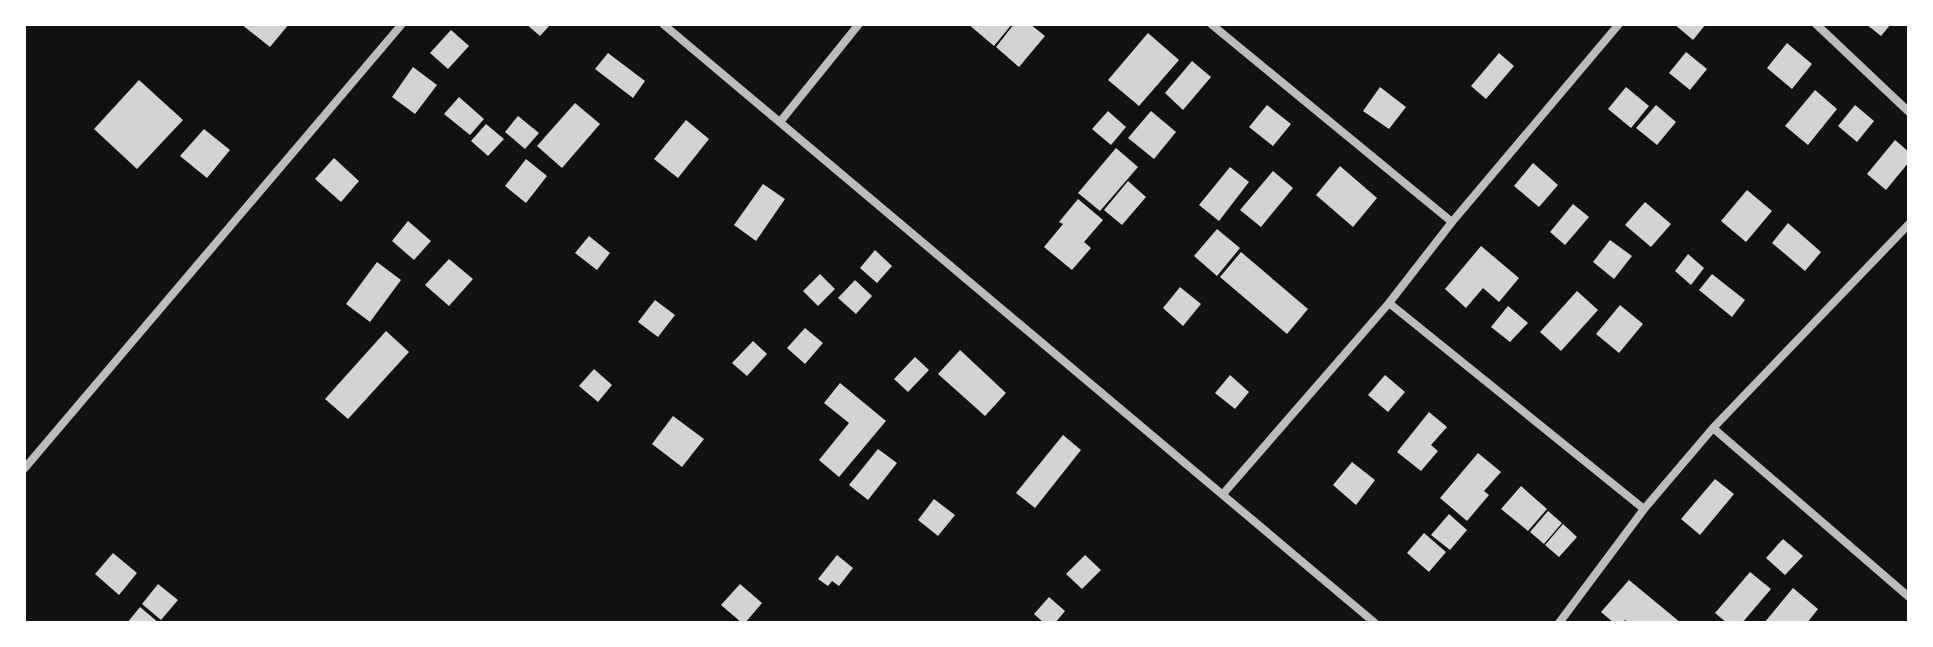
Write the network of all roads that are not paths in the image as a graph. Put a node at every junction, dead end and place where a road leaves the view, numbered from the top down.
1 (402, 24) edge
2 (663, 24) edge
3 (859, 24) edge
4 (1211, 24) edge
5 (1619, 24) edge
6 (1816, 24) edge
7 (1909, 112) edge
8 (780, 122) junction
9 (1452, 222) junction
10 (1909, 224) edge
11 (1389, 303) junction
12 (1713, 428) junction
13 (24, 469) edge
14 (1223, 494) junction
15 (1644, 509) junction
16 (1909, 597) edge
17 (1375, 623) edge
18 (1559, 623) edge

1 - 13 street
2 - 8 street
3 - 8 street
4 - 9 street
5 - 9 street
6 - 7 street
8 - 14 street
9 - 11 street
10 - 12 street
11 - 14 street
11 - 15 street
12 - 15 street
12 - 16 street
14 - 17 street
15 - 18 street

